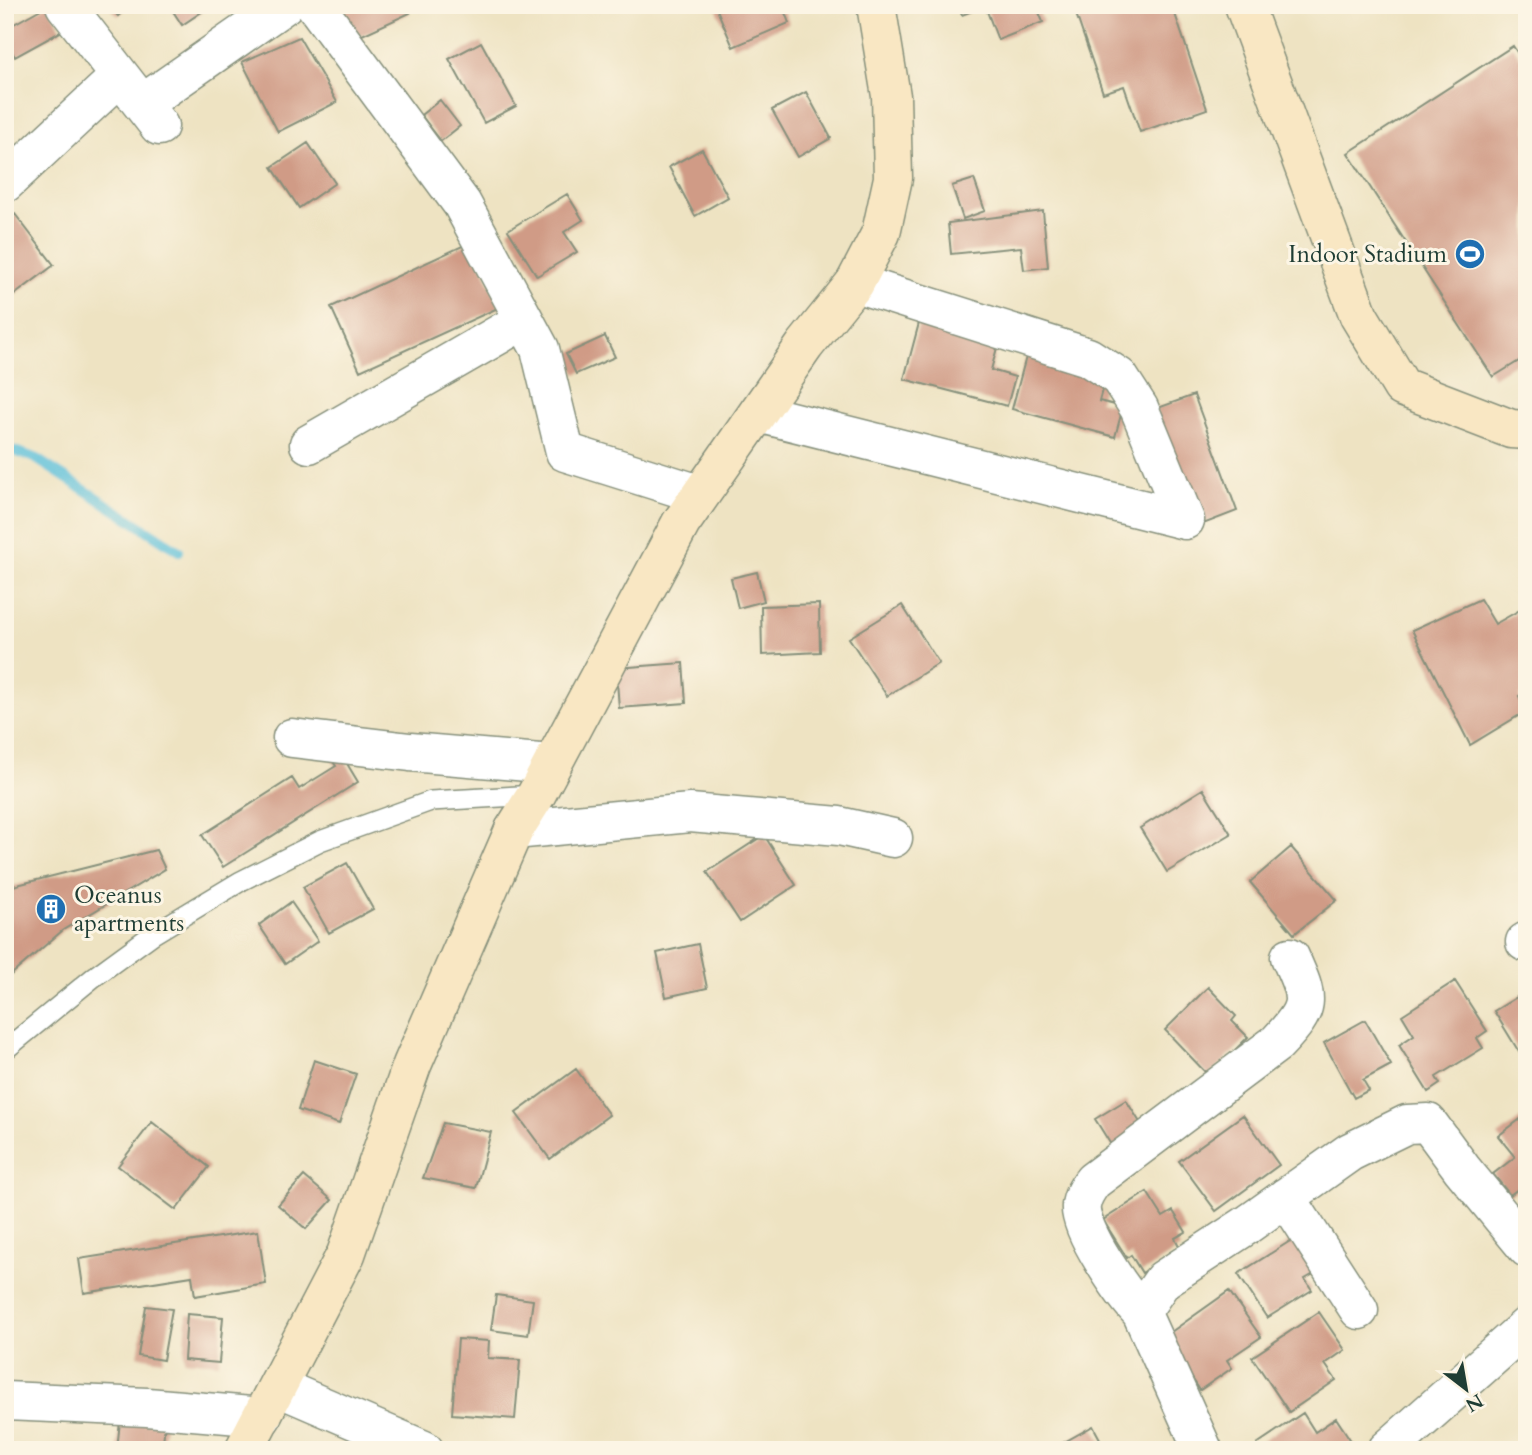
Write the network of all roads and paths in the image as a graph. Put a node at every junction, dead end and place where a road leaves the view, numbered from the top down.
1 (65, 5) edge
2 (284, 5) edge
3 (315, 5) edge
4 (876, 5) edge
5 (1244, 5) edge
6 (140, 102) junction
7 (5, 183) edge
8 (855, 283) junction
9 (524, 320) junction
10 (758, 413) junction
11 (1527, 430) edge
12 (309, 444) dead end
13 (699, 494) junction
14 (292, 738) dead end
15 (544, 779) junction
16 (514, 830) junction
17 (893, 838) dead end
18 (1290, 957) dead end
19 (5, 1050) edge
20 (1286, 1197) junction
21 (1527, 1248) edge
22 (1359, 1310) dead end
23 (1141, 1312) junction
24 (1527, 1326) edge
25 (5, 1401) edge
26 (270, 1402) junction
27 (244, 1450) edge
28 (424, 1450) edge
29 (1203, 1450) edge
30 (1387, 1450) edge

1 - 6 street
2 - 6 street
3 - 9 street
4 - 8 main road
5 - 11 main road
6 - 7 street
8 - 10 main road
8 - 10 street
9 - 12 street
9 - 13 street
10 - 13 main road
13 - 15 main road
14 - 15 street
15 - 16 main road
15 - 19 lane
16 - 17 street
16 - 26 main road
18 - 23 street
20 - 21 street
20 - 22 street
20 - 23 street
23 - 29 street
24 - 30 street
25 - 26 street
26 - 27 main road
26 - 28 street

